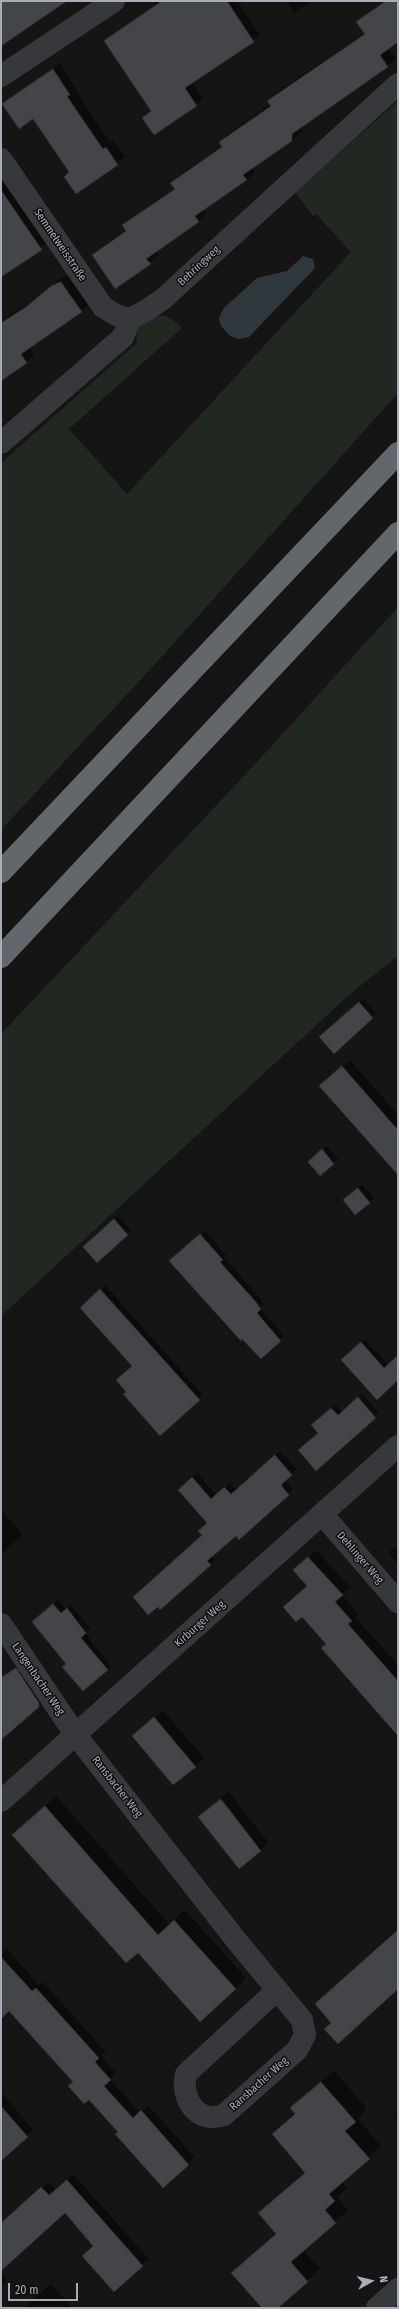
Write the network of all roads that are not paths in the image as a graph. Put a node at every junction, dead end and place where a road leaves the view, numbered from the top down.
1 (114, 1) edge
2 (1, 76) edge
3 (398, 84) edge
4 (1, 158) edge
5 (130, 319) junction
6 (1, 443) edge
7 (398, 453) edge
8 (398, 533) edge
9 (1, 872) edge
10 (1, 957) edge
11 (398, 1446) edge
12 (322, 1514) junction
13 (398, 1602) edge
14 (1, 1624) edge
15 (76, 1734) junction
16 (1, 1801) edge
17 (278, 1990) junction
18 (398, 2290) edge
19 (377, 2308) edge

1 - 2 street
3 - 5 street, Behringweg
4 - 5 street, Semmelweisstraße
5 - 6 street
7 - 9 highway
8 - 10 highway
11 - 12 street, Kirburger Weg
12 - 13 street, Dehlinger Weg
12 - 15 street, Kirburger Weg
14 - 15 street, Langenbacher Weg
15 - 16 street, Kirburger Weg
15 - 17 street, Ransbacher Weg
17 - 17 street, Ransbacher Weg
18 - 19 street

